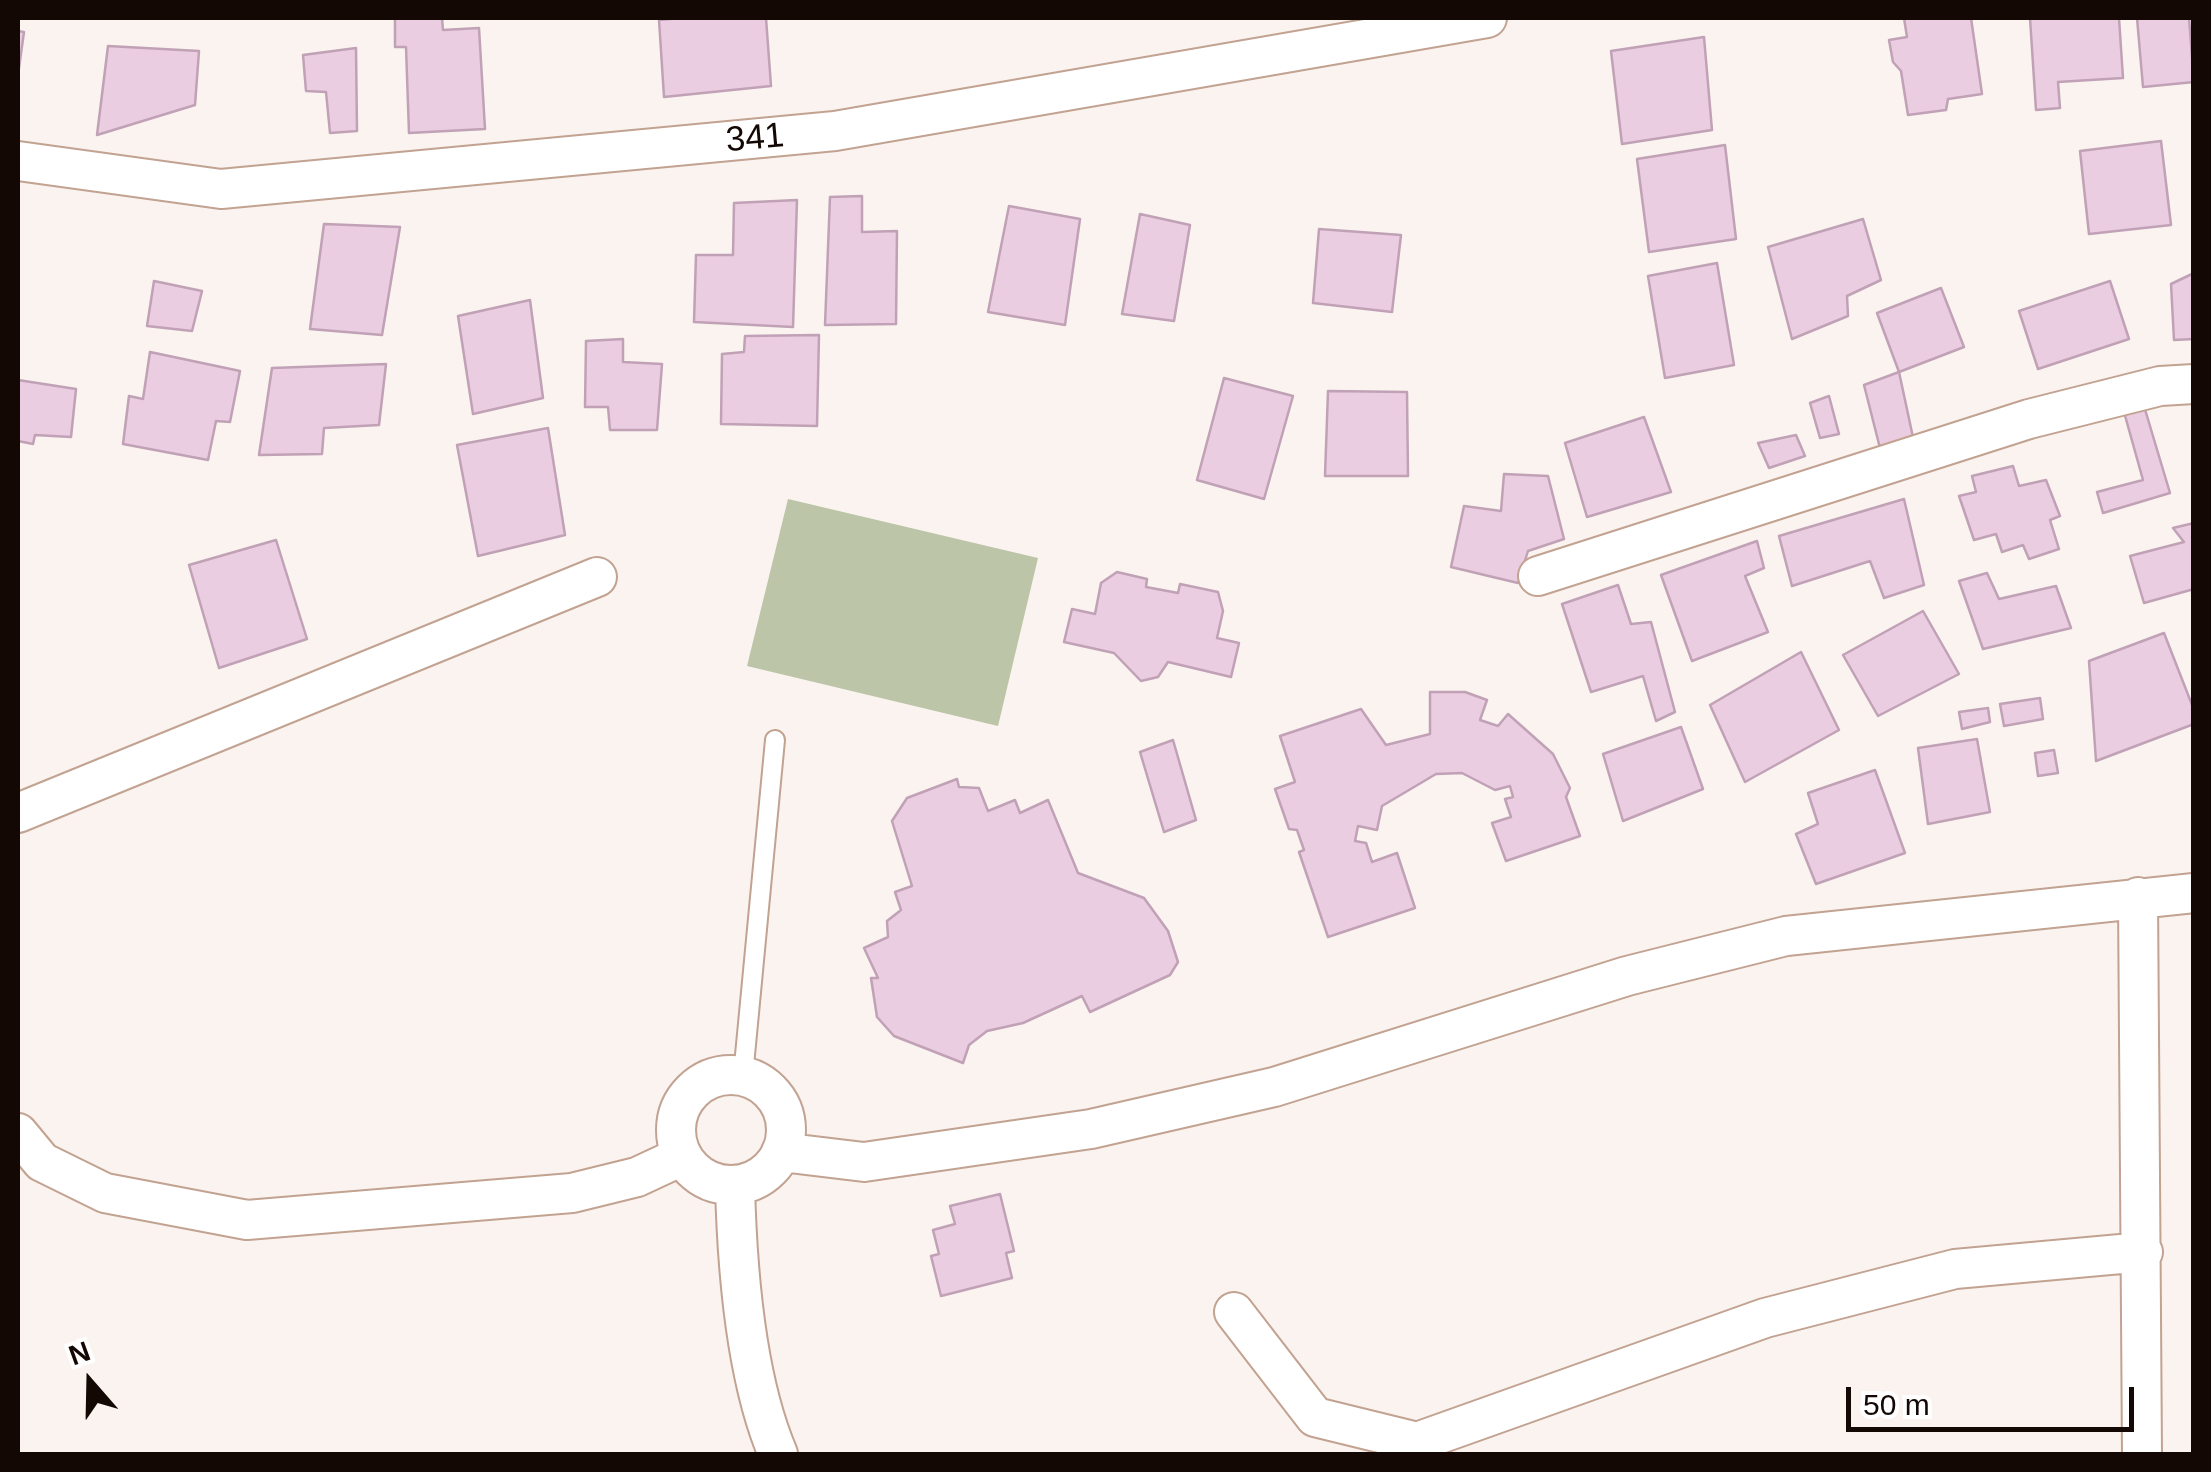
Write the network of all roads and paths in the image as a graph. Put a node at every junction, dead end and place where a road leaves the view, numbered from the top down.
1 (1487, 18) edge
2 (18, 162) edge
3 (2194, 384) edge
4 (1538, 576) dead end
5 (597, 577) dead end
6 (775, 740) dead end
7 (18, 812) edge
8 (2194, 893) edge
9 (2138, 897) junction
10 (743, 1076) junction
11 (18, 1133) edge
12 (781, 1152) junction
13 (682, 1156) junction
14 (30, 1174) edge
15 (734, 1185) junction
16 (2143, 1252) junction
17 (1234, 1312) dead end
18 (1418, 1448) edge
19 (778, 1454) edge
20 (2142, 1454) edge

1 - 2 street, 341
3 - 4 street
5 - 7 street
6 - 10 lane
8 - 9 street
9 - 12 street
9 - 16 street
10 - 12 street
10 - 13 street
11 - 14 street
12 - 15 street
13 - 14 street
13 - 15 street
15 - 19 street
16 - 18 street
16 - 20 street
17 - 18 street

